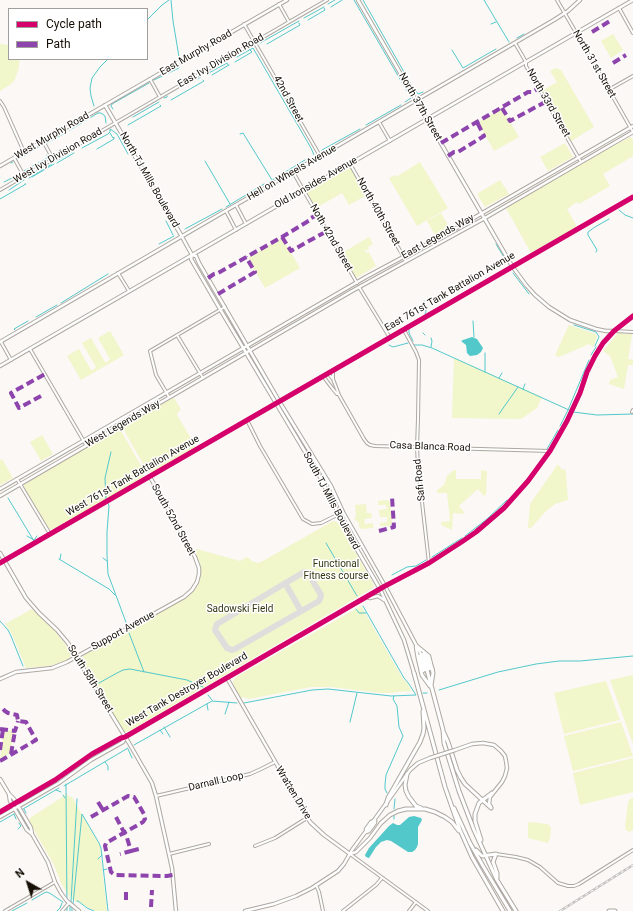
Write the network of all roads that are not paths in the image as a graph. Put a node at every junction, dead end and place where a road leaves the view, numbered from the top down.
1 (286, 0) edge
2 (328, 0) edge
3 (358, 0) edge
4 (557, 0) edge
5 (580, 0) edge
6 (633, 0) edge
7 (279, 4) junction
8 (619, 8) junction
9 (565, 13) junction
10 (289, 22) junction
11 (244, 24) junction
12 (633, 31) edge
13 (576, 33) junction
14 (255, 42) junction
15 (515, 43) junction
16 (526, 62) junction
17 (633, 76) edge
18 (150, 79) junction
19 (609, 90) junction
20 (160, 97) junction
21 (0, 101) edge
22 (416, 101) junction
23 (105, 105) junction
24 (427, 119) junction
25 (379, 122) junction
26 (115, 123) junction
27 (632, 127) edge
28 (633, 132) edge
29 (42, 141) junction
30 (390, 141) junction
31 (24, 152) junction
32 (320, 156) junction
33 (579, 157) junction
34 (14, 158) junction
35 (53, 159) junction
36 (582, 162) junction
37 (350, 164) junction
38 (0, 166) edge
39 (293, 172) junction
40 (24, 176) junction
41 (0, 190) edge
42 (304, 191) junction
43 (633, 197) edge
44 (236, 205) junction
45 (226, 211) junction
46 (482, 213) junction
47 (485, 218) junction
48 (246, 224) junction
49 (236, 230) junction
50 (181, 236) junction
51 (192, 255) junction
52 (404, 256) junction
53 (406, 261) junction
54 (512, 266) junction
55 (118, 273) junction
56 (366, 277) junction
57 (357, 282) junction
58 (359, 287) junction
59 (129, 291) junction
60 (352, 291) junction
61 (225, 306) junction
62 (220, 309) junction
63 (633, 316) edge
64 (404, 330) junction
65 (614, 331) junction
66 (633, 332) edge
67 (177, 335) junction
68 (390, 338) junction
69 (0, 341) edge
70 (247, 346) junction
71 (243, 348) junction
72 (30, 349) junction
73 (250, 350) junction
74 (246, 353) junction
75 (11, 360) junction
76 (0, 366) edge
77 (334, 370) junction
78 (200, 373) junction
79 (328, 373) junction
80 (323, 376) junction
81 (203, 378) junction
82 (332, 379) junction
83 (166, 392) junction
84 (339, 395) junction
85 (169, 397) junction
86 (280, 401) junction
87 (276, 403) junction
88 (247, 420) junction
89 (84, 441) junction
90 (86, 446) junction
91 (417, 447) junction
92 (550, 451) junction
93 (150, 477) junction
94 (17, 479) junction
95 (20, 484) junction
96 (0, 489) edge
97 (0, 496) edge
98 (343, 512) junction
99 (338, 515) junction
100 (50, 534) junction
101 (0, 553) edge
102 (4, 561) junction
103 (0, 563) edge
104 (429, 563) junction
105 (195, 585) joint
106 (385, 586) junction
107 (380, 589) junction
108 (366, 597) junction
109 (385, 601) junction
110 (415, 644) junction
111 (77, 657) junction
112 (427, 670) junction
113 (414, 673) joint
114 (227, 678) junction
115 (0, 679) edge
116 (431, 687) junction
117 (423, 705) junction
118 (442, 730) junction
119 (125, 737) junction
120 (275, 762) junction
121 (407, 774) junction
122 (0, 779) edge
123 (492, 793) junction
124 (9, 794) junction
125 (156, 796) junction
126 (449, 797) junction
127 (482, 800) junction
128 (16, 802) junction
129 (12, 805) junction
130 (386, 805) junction
131 (18, 807) junction
132 (491, 808) joint
133 (15, 809) junction
134 (425, 809) junction
135 (0, 812) edge
136 (0, 817) edge
137 (307, 818) junction
138 (381, 823) joint
139 (32, 834) junction
140 (463, 838) junction
141 (470, 843) junction
142 (209, 844) dead end
143 (255, 846) dead end
144 (633, 850) edge
145 (169, 854) junction
146 (350, 854) junction
147 (496, 854) junction
148 (485, 855) junction
149 (382, 878) junction
150 (497, 880) junction
151 (55, 882) junction
152 (316, 885) junction
153 (416, 902) junction
154 (69, 903) junction
155 (251, 910) edge
156 (5, 911) edge
157 (62, 911) edge
158 (79, 911) edge
159 (176, 911) edge
160 (246, 911) edge
161 (323, 911) edge
162 (343, 911) edge
163 (410, 911) edge
164 (428, 911) edge
165 (503, 911) edge
166 (510, 911) edge
167 (516, 911) edge
168 (609, 911) edge
169 (615, 911) edge

1 - 7 street, East Murphy Road
2 - 10 street, East Ivy Division Road
3 - 22 street, North 37th Street
4 - 9 street, North 31st Street
5 - 9 street, Hell on Wheels Avenue
6 - 8 street, Old Ironsides Avenue
7 - 10 street
7 - 11 street, East Murphy Road
8 - 12 street
8 - 13 street, Old Ironsides Avenue
9 - 13 street, North 31st Street
9 - 15 street, Hell on Wheels Avenue
10 - 14 street, East Ivy Division Road
11 - 14 street, 42nd Street
11 - 18 street, East Murphy Road
13 - 16 street, Old Ironsides Avenue
13 - 19 street, North 31st Street
14 - 20 street, East Ivy Division Road
14 - 32 street, 42nd Street
15 - 16 street, North 33rd Street
15 - 22 street, Hell on Wheels Avenue
16 - 24 street, Old Ironsides Avenue
16 - 33 street, North 33rd Street
17 - 19 street
18 - 20 street
18 - 23 street, East Murphy Road
19 - 27 street, North 31st Street
20 - 26 street, East Ivy Division Road
21 - 31 street
22 - 24 street, North 37th Street
22 - 25 street, Hell on Wheels Avenue
23 - 26 street, North TJ Mills Boulevard
23 - 29 street, West Murphy Road
24 - 30 street, Old Ironsides Avenue
24 - 46 street, North 37th Street
25 - 30 street
25 - 32 street, Hell on Wheels Avenue
26 - 35 street, West Ivy Division Road
26 - 50 street, North TJ Mills Boulevard
27 - 28 street, North 31st Street
27 - 33 street, East Legends Way
28 - 36 street, East Legends Way
29 - 31 street, West Murphy Road
29 - 35 street
30 - 37 street, Old Ironsides Avenue
31 - 34 street, West Murphy Road
32 - 39 street, Hell on Wheels Avenue
33 - 36 street, North 33rd Street
33 - 46 street, East Legends Way
34 - 38 street, West Murphy Road
34 - 40 street
35 - 40 street, West Ivy Division Road
36 - 47 street, East Legends Way
37 - 42 street, Old Ironsides Avenue
37 - 52 street, North 40th Street
39 - 42 street, Noth 42nd Street
39 - 44 street, Hell on Wheels Avenue
40 - 41 street, West Ivy Division Road
42 - 48 street, Old Ironsides Avenue
42 - 57 street, Noth 42nd Street
43 - 54 street, East 761st Tank Battalion Avenue
44 - 45 street, Hell on Wheels Avenue
44 - 48 street
45 - 49 street
45 - 50 street, Hell on Wheels Avenue
46 - 47 street, North 37th Street
46 - 52 street, East Legends Way
47 - 53 street, East Legends Way
47 - 54 street, North 37th Street
48 - 49 street, Old Ironsides Avenue
49 - 51 street, Old Ironsides Avenue
50 - 51 street, North TJ Mills Boulevard
50 - 55 street, Hell on Wheels Avenue
51 - 59 street, Old Ironsides Avenue
51 - 61 street, North TJ Mills Boulevard
51 - 62 street, North TJ Mills Boulevard
52 - 53 street, North 40th Street
52 - 56 street, East Legends Way
53 - 58 street, East Legends Way
54 - 64 street, East 761st Tank Battalion Avenue
54 - 65 street, North 37th Street
55 - 59 street
55 - 69 street, Hell on Wheels Avenue
56 - 57 street, East Legends Way
56 - 58 street
57 - 60 street
57 - 70 street, East Legends Way
58 - 60 street, East Legends Way
58 - 68 street
59 - 72 street, Old Ironsides Avenue
60 - 73 street, East Legends Way
61 - 62 street
61 - 70 street, North TJ Mills Boulevard
62 - 67 street
62 - 71 street, North TJ Mills Boulevard
63 - 65 street, West Tank Destroyer Boulevard
64 - 68 street, East 761st Tank Battalion Avenue
64 - 91 street, Safi Road
65 - 66 street
65 - 92 street, West Tank Destroyer Boulevard
67 - 78 street
67 - 83 street
68 - 77 street, East 761st Tank Battalion Avenue
69 - 75 street
70 - 71 street, East Legends Way
70 - 73 street, South TJ Mills Boulevard
71 - 74 street, South TJ Mills Boulevard
71 - 78 street, West Legends Way
72 - 75 street, Old Ironsides Avenue
72 - 89 street
73 - 74 street, East Legends Way
73 - 86 street, South TJ Mills Boulevard
74 - 81 street, West Legends Way
74 - 87 street, South TJ Mills Boulevard
75 - 76 street, Old Ironsides Avenue
77 - 79 street, East 761st Tank Battalion Avenue
77 - 82 street
78 - 81 street
78 - 83 street, West Legends Way
79 - 80 street, East 761st Tank Battalion Avenue
79 - 82 street, Casa Blanca Road
80 - 84 street, Casa Blanca Road
80 - 86 street, East 761st Tank Battalion Avenue
81 - 85 street, West Legends Way
82 - 84 street, Casa Blanca Road
83 - 85 street
83 - 89 street, West Legends Way
84 - 91 street, Casa Blanca Road
85 - 90 street, West Legends Way
86 - 87 street, East 761st Tank Battalion Avenue
86 - 98 street, South TJ Mills Boulevard
87 - 88 street, West 761st Tank Battalion Avenue
87 - 99 street, South TJ Mills Boulevard
88 - 93 street, West 761st Tank Battalion Avenue
88 - 99 street
89 - 90 street
89 - 94 street, West Legends Way
90 - 95 street, West Legends Way
91 - 92 street, Casa Blanca Road
91 - 104 street, Safi Road
92 - 104 street, West Tank Destroyer Boulevard
93 - 100 street, West 761st Tank Battalion Avenue
93 - 105 street, South 52nd Street
94 - 95 street
94 - 96 street, West Legends Way
95 - 97 street, West Legends Way
95 - 100 street
98 - 99 street
98 - 106 street, South TJ Mills Boulevard
99 - 107 street, South TJ Mills Boulevard
100 - 102 street, West 761st Tank Battalion Avenue
101 - 102 street, South 58th Street
102 - 103 street, West 761st Tank Battalion Avenue
102 - 111 street, South 58th Street
104 - 106 street, West Tank Destroyer Boulevard
105 - 111 street, Support Avenue
106 - 107 street, West Tank Destroyer Boulevard
106 - 110 street, South TJ Mills Boulevard
107 - 108 street, West Tank Destroyer Boulevard
107 - 109 street, South TJ Mills Boulevard
108 - 109 street
108 - 114 street, West Tank Destroyer Boulevard
109 - 113 street, South TJ Mills Boulevard
110 - 112 street, South TJ Mills Boulevard
110 - 112 street
110 - 112 street
111 - 115 street, Support Avenue
111 - 119 street, South 58th Street
112 - 116 main road
112 - 116 main road
112 - 116 main road
113 - 117 main road, South TJ Mills Boulevard
114 - 119 street, West Tank Destroyer Boulevard
114 - 120 street, Wratten Drive
116 - 118 main road
117 - 126 main road, South TJ Mills Boulevard
117 - 130 main road
118 - 127 main road
118 - 148 main road
119 - 125 street, South 58th Street
119 - 128 street, West Tank Destroyer Boulevard
119 - 131 street, West Tank Destroyer Boulevard
120 - 125 street, Darnall Loop
120 - 137 street, Wratten Drive
121 - 123 street, bridge
121 - 130 street
121 - 134 main road
122 - 124 street
123 - 127 main road
123 - 132 street
124 - 128 street
124 - 129 street
125 - 145 street, South 58th Street
126 - 140 main road, South TJ Mills Boulevard
126 - 141 main road, South TJ Mills Boulevard
127 - 132 main road
127 - 148 main road
128 - 129 street, West Tank Destroyer Boulevard
128 - 131 street
129 - 133 street
129 - 135 street, West Tank Destroyer Boulevard
130 - 146 street
131 - 133 street, West Tank Destroyer Boulevard
131 - 139 street
133 - 136 street, West Tank Destroyer Boulevard
133 - 139 street
134 - 138 main road
134 - 140 main road
137 - 143 street
137 - 146 street, Wratten Drive
138 - 146 street
139 - 151 street
140 - 165 main road, South TJ Mills Boulevard
141 - 148 main road
141 - 166 main road, South TJ Mills Boulevard
142 - 145 street
144 - 147 street
145 - 159 street, South 58th Street
146 - 149 street, Wratten Drive
146 - 152 street
147 - 148 main road
147 - 150 main road
148 - 150 main road
149 - 153 street, Wratten Drive
149 - 162 street
150 - 167 main road
151 - 154 street
151 - 156 street
152 - 155 street
152 - 161 street
153 - 163 street
153 - 164 street, Wratten Drive
154 - 157 street
154 - 158 street
155 - 160 street
168 - 169 main road

